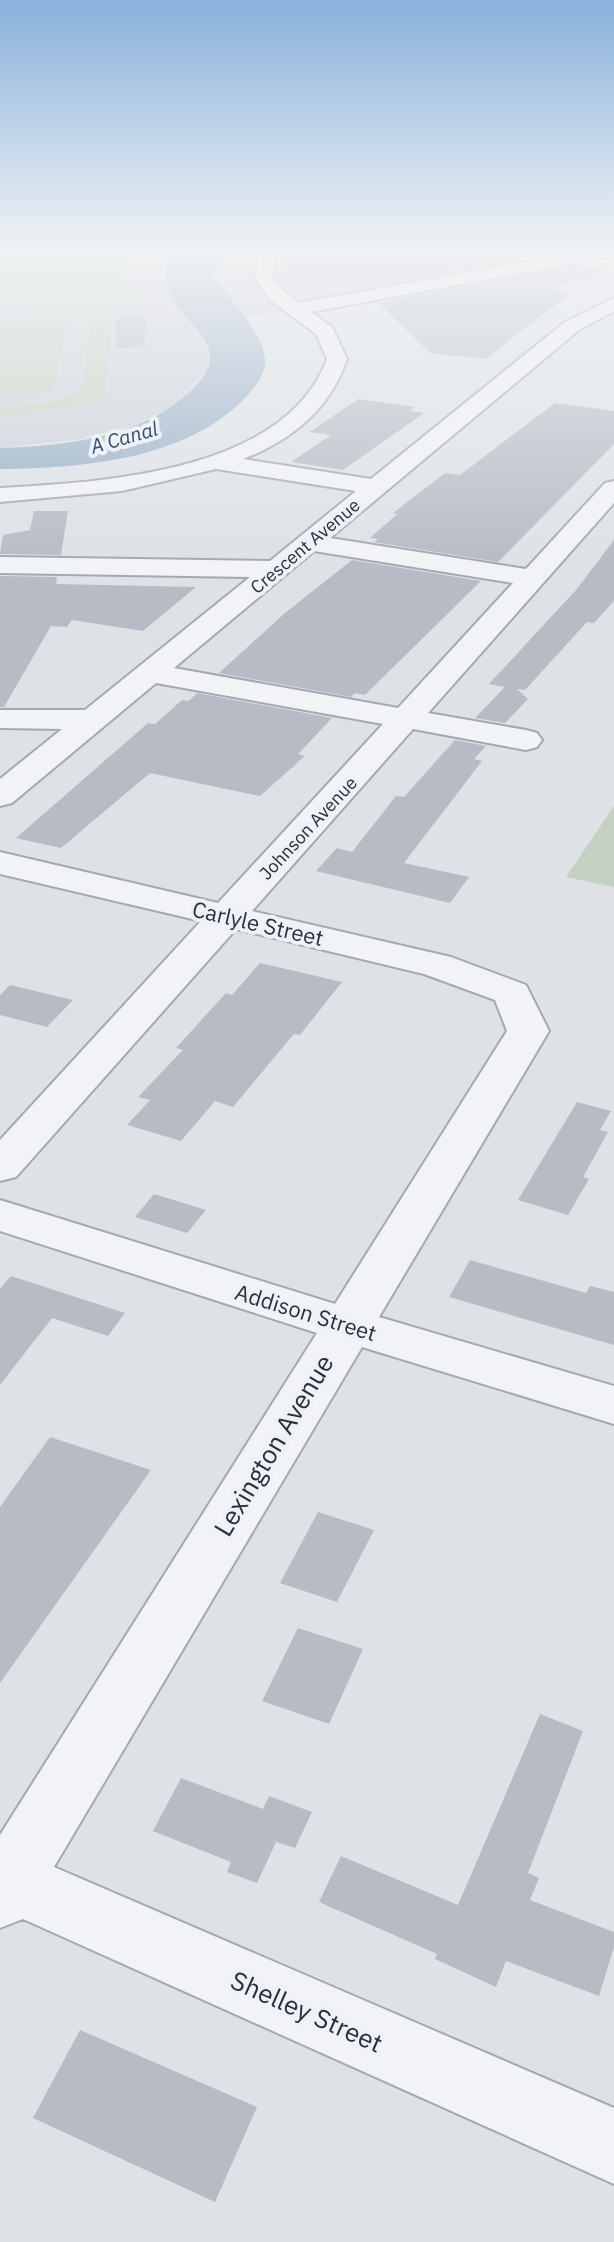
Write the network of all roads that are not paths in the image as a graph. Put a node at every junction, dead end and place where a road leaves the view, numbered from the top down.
1 (336, 356) edge
2 (536, 356) edge
3 (215, 462) junction
4 (375, 487) junction
5 (614, 488) edge
6 (0, 495) edge
7 (312, 543) junction
8 (0, 565) edge
9 (279, 569) junction
10 (534, 578) junction
11 (152, 673) junction
12 (409, 718) junction
13 (0, 719) edge
14 (94, 720) junction
15 (526, 740) dead end
16 (0, 796) edge
17 (0, 863) edge
18 (227, 916) junction
19 (512, 993) joint
20 (0, 1167) edge
21 (0, 1215) edge
22 (346, 1325) junction
23 (614, 1405) edge
24 (3, 1884) edge
25 (614, 2146) edge

1 - 3 street
2 - 4 street, Crescent Avenue
3 - 4 street
3 - 6 street
4 - 7 street, Crescent Avenue
5 - 10 street, Johnson Avenue
7 - 9 street, Crescent Avenue
7 - 10 street
8 - 9 street
9 - 11 street, Crescent Avenue
10 - 12 street, Johnson Avenue
11 - 12 street
11 - 14 street, Crescent Avenue
12 - 15 street
12 - 18 street, Johnson Avenue
13 - 14 street
14 - 16 street, Crescent Avenue
17 - 18 street, Carlyle Street
18 - 19 street, Carlyle Street
18 - 20 street, Johnson Avenue
19 - 22 street, Lexington Avenue
21 - 22 street, Addison Street
22 - 23 street, Addison Street
22 - 24 street, Lexington Avenue
24 - 25 street, Shelley Street

